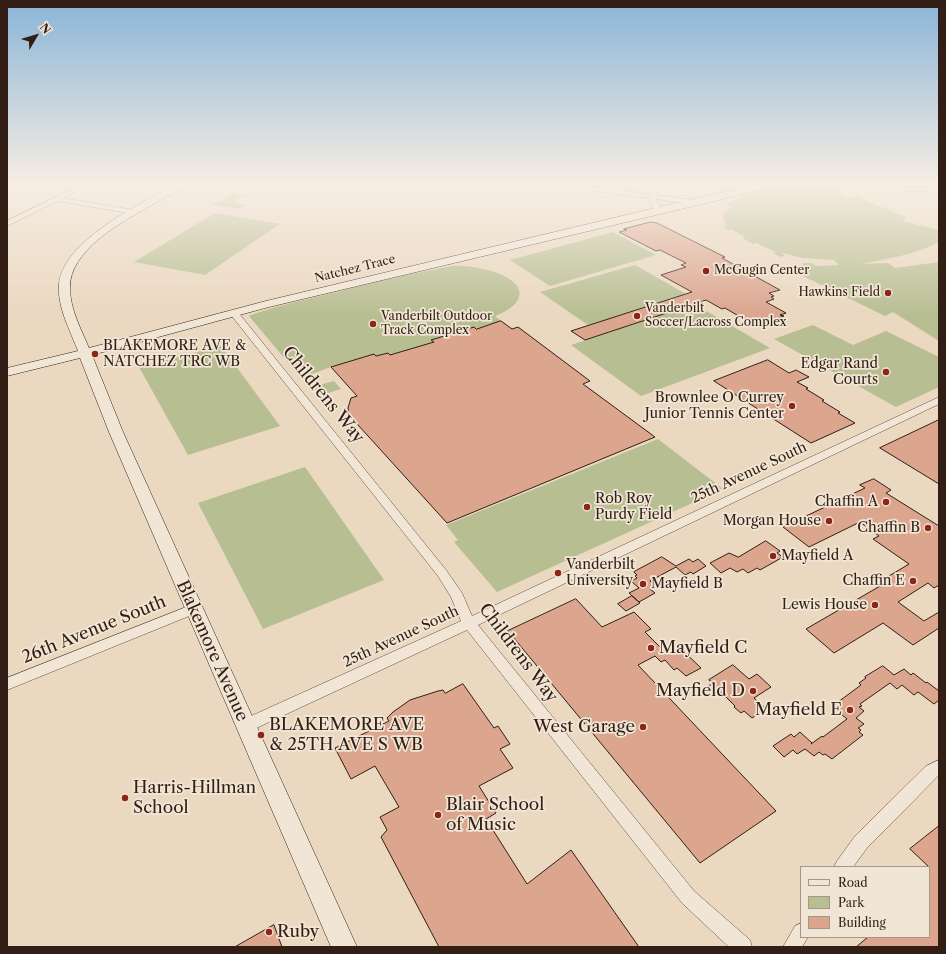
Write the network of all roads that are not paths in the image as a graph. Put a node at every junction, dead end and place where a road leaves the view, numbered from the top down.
1 (112, 227) edge
2 (594, 227) edge
3 (234, 313) junction
4 (85, 353) junction
5 (7, 372) edge
6 (939, 400) edge
7 (194, 609) junction
8 (469, 622) junction
9 (7, 684) edge
10 (244, 726) junction
11 (939, 767) edge
12 (844, 866) edge
13 (800, 934) edge
14 (344, 947) edge
15 (743, 947) edge
16 (792, 947) edge

1 - 4 main road, Blakemore Avenue
2 - 3 main road, Natchez Trace
3 - 4 main road, Natchez Trace
3 - 8 street, Childrens Way
4 - 5 main road, Natchez Trace
4 - 7 main road, Blakemore Avenue
6 - 8 street, 25th Avenue South
7 - 9 street, 26th Avenue South
7 - 10 main road, Blakemore Avenue
8 - 10 street, 25th Avenue South
8 - 15 street, Childrens Way
10 - 14 main road, Blakemore Avenue
11 - 12 street
13 - 16 street

